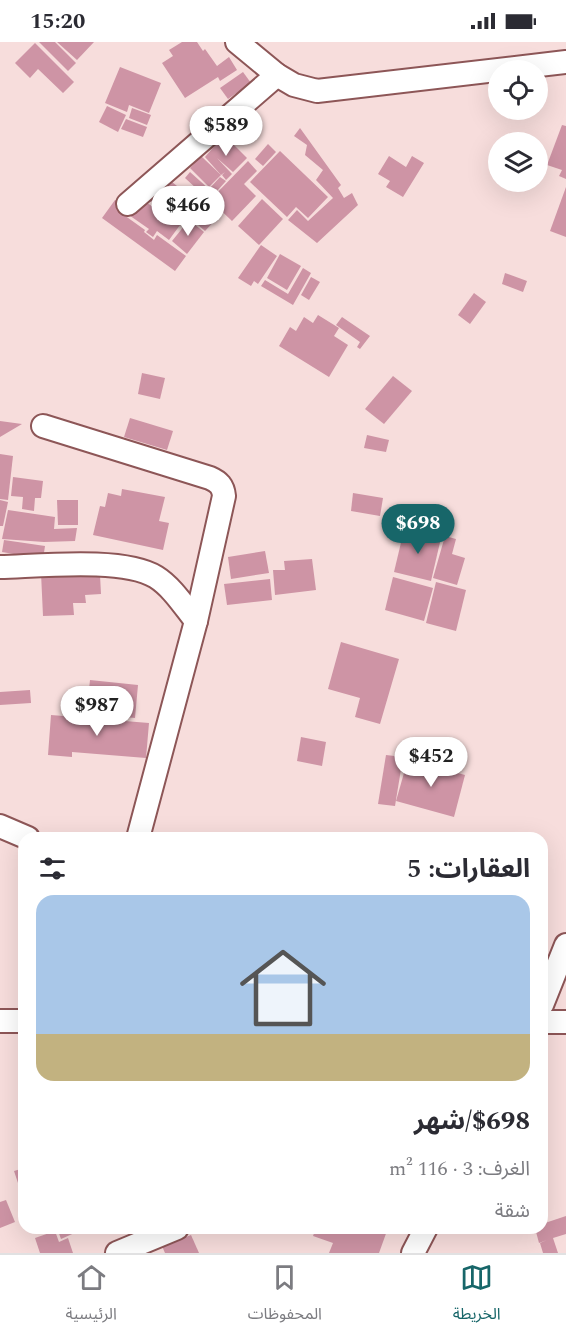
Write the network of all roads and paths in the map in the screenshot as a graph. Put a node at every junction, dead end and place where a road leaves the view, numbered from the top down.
1 (237, 42) edge
2 (566, 62) edge
3 (277, 75) junction
4 (128, 204) dead end
5 (43, 426) dead end
6 (0, 567) edge
7 (196, 621) junction
8 (0, 826) edge
9 (140, 832) edge
10 (18, 834) edge
11 (566, 945) edge
12 (548, 990) edge
13 (0, 1021) edge
14 (18, 1022) edge
15 (548, 1022) edge
16 (566, 1022) edge
17 (163, 1234) edge
18 (423, 1234) edge
19 (117, 1253) edge
20 (413, 1253) edge

1 - 3 street
2 - 3 street
3 - 4 street
5 - 7 street
6 - 7 street
7 - 9 street
8 - 10 street
11 - 12 street
13 - 14 street
15 - 16 street
17 - 19 street
18 - 20 street

